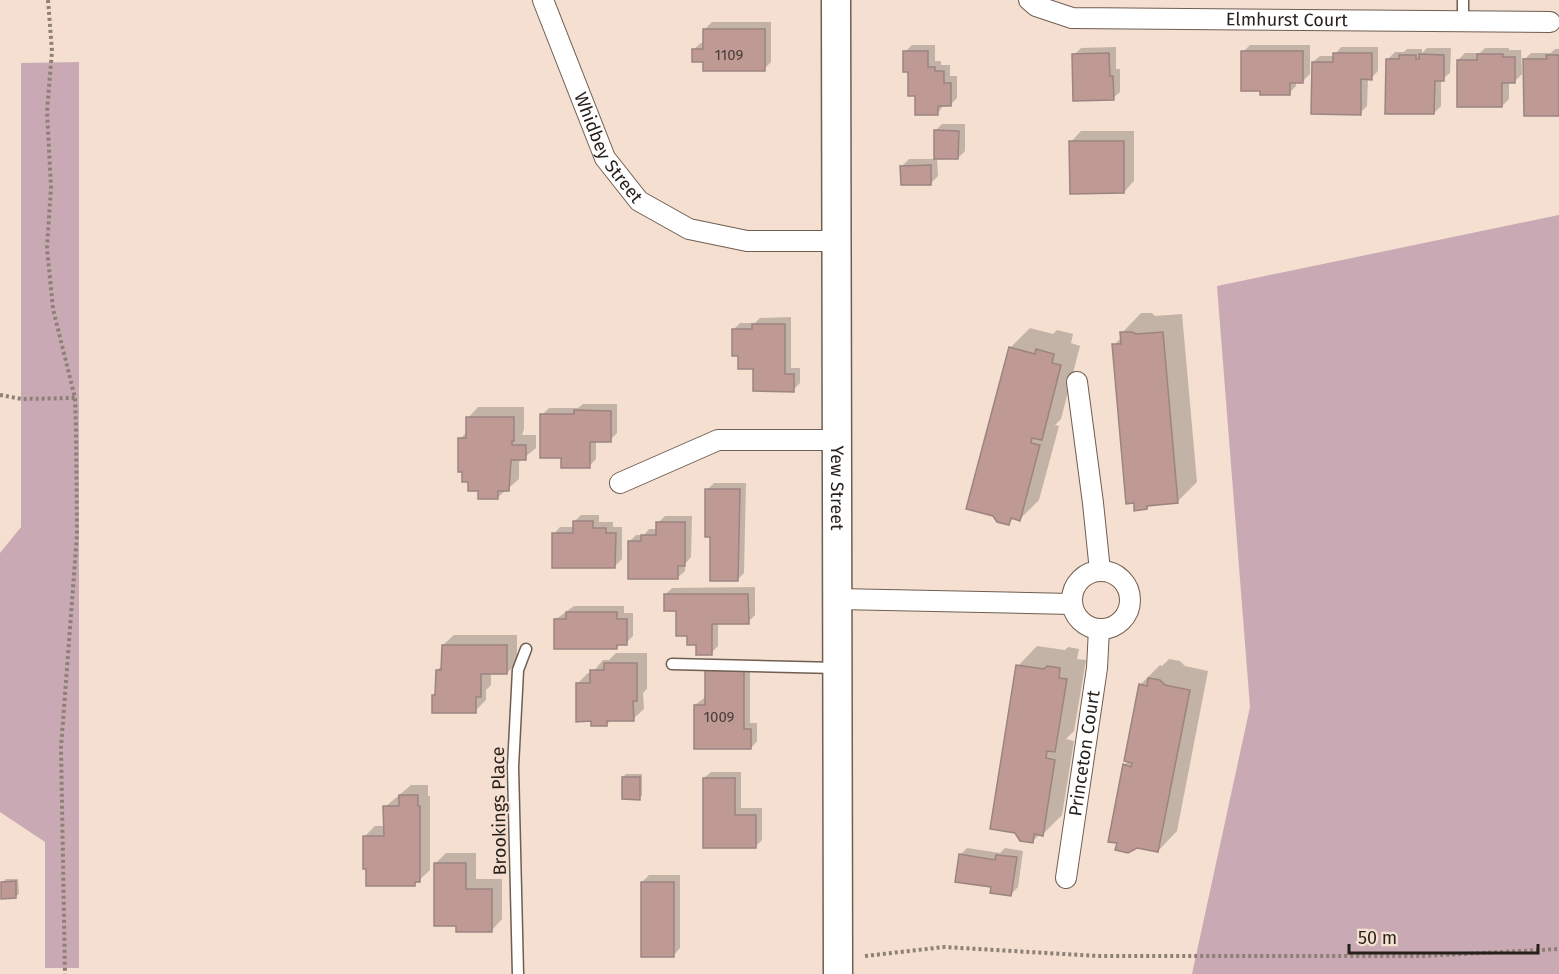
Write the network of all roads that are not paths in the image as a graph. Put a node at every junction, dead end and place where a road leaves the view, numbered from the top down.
1 (543, 0) edge
2 (836, 0) edge
3 (1029, 0) edge
4 (1463, 0) edge
5 (1463, 22) junction
6 (1550, 22) dead end
7 (836, 241) junction
8 (1077, 382) dead end
9 (837, 440) junction
10 (620, 483) dead end
11 (1100, 571) junction
12 (838, 599) junction
13 (1072, 604) junction
14 (1099, 629) junction
15 (526, 649) dead end
16 (672, 664) dead end
17 (838, 668) junction
18 (1066, 878) dead end
19 (838, 966) edge
20 (518, 974) edge

1 - 7 street, Whidbey Street
2 - 7 street, Yew Street
3 - 5 street, Elmhurst Court
4 - 5 lane
5 - 6 street, Elmhurst Court
7 - 9 street, Yew Street
8 - 11 street
9 - 10 street
9 - 12 street, Yew Street
11 - 13 street
11 - 14 street
12 - 13 street
12 - 17 street, Yew Street
13 - 14 street
14 - 18 street, Princeton Court
15 - 20 lane, Brookings Place
16 - 17 lane
17 - 19 street, Yew Street

